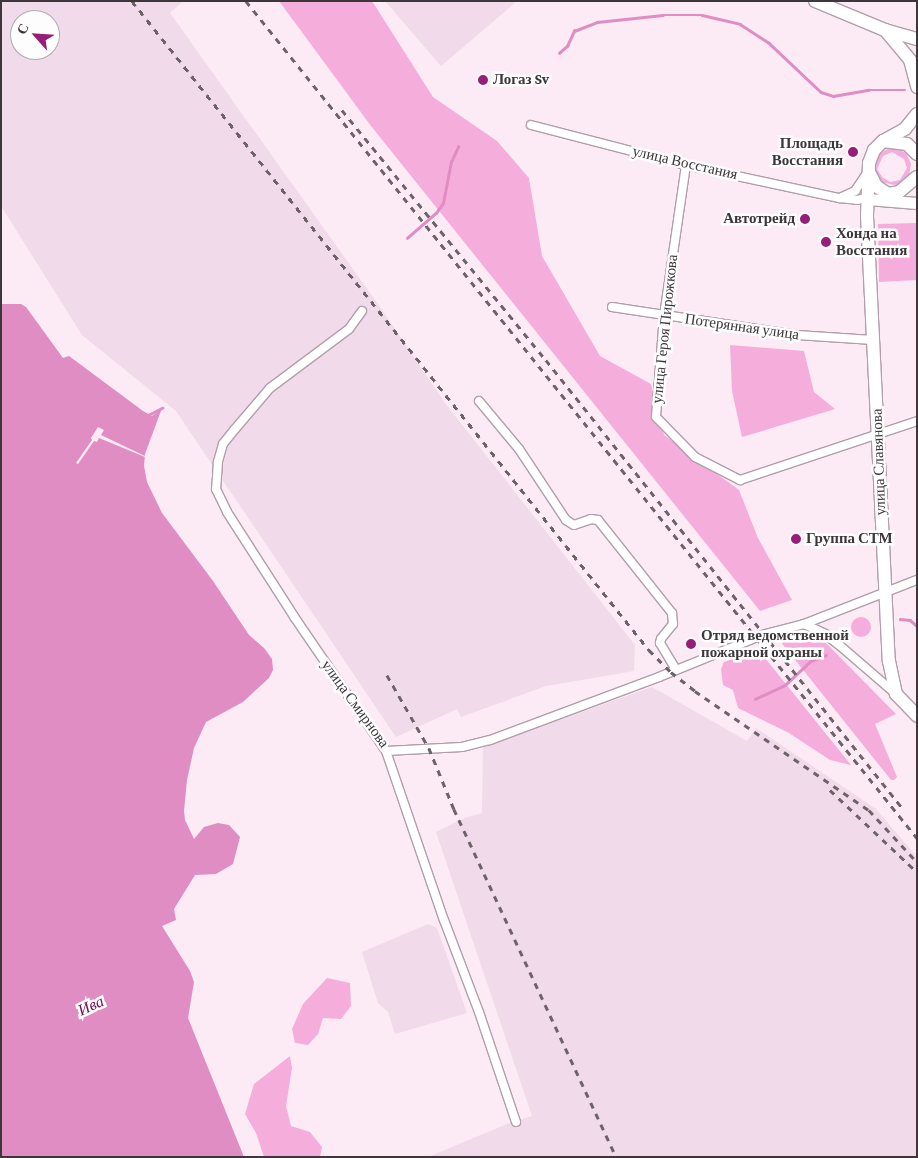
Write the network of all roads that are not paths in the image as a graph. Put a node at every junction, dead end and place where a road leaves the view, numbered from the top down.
1 (814, 1) edge
2 (885, 30) junction
3 (917, 39) edge
4 (917, 87) edge
5 (917, 114) edge
6 (531, 125) dead end
7 (883, 141) junction
8 (917, 154) edge
9 (686, 165) junction
10 (869, 172) junction
11 (917, 177) edge
12 (888, 194) junction
13 (839, 198) junction
14 (867, 199) junction
15 (917, 202) edge
16 (612, 307) dead end
17 (362, 311) dead end
18 (664, 315) junction
19 (873, 340) junction
20 (479, 401) dead end
21 (917, 421) edge
22 (878, 434) junction
23 (917, 580) edge
24 (884, 593) junction
25 (804, 624) junction
26 (676, 670) junction
27 (896, 694) junction
28 (917, 716) edge
29 (386, 751) junction
30 (516, 1122) dead end

1 - 2 main road
2 - 3 main road
2 - 4 main road
5 - 7 main road
6 - 9 street, улица Восстания
7 - 8 main road
7 - 10 main road
9 - 13 street, улица Восстания
9 - 18 street, улица Героя Пирожкова
10 - 12 main road
10 - 13 street
10 - 14 main road
11 - 12 main road
12 - 14 street, улица Восстания
12 - 15 street
13 - 14 street, улица Восстания
14 - 15 street
14 - 19 main road, улица Славянова
16 - 18 street, Потерянная улица
17 - 29 street, улица Смирнова
18 - 19 street, Потерянная улица
18 - 22 street, улица Героя Пирожкова
19 - 22 main road, улица Славянова
20 - 26 street
21 - 22 street
22 - 24 main road, улица Славянова
23 - 24 street, улица Смирнова
24 - 25 street, улица Смирнова
24 - 27 main road, улица Славянова
25 - 26 street, улица Смирнова
25 - 27 street
26 - 29 street, улица Смирнова
27 - 28 main road
29 - 30 street

